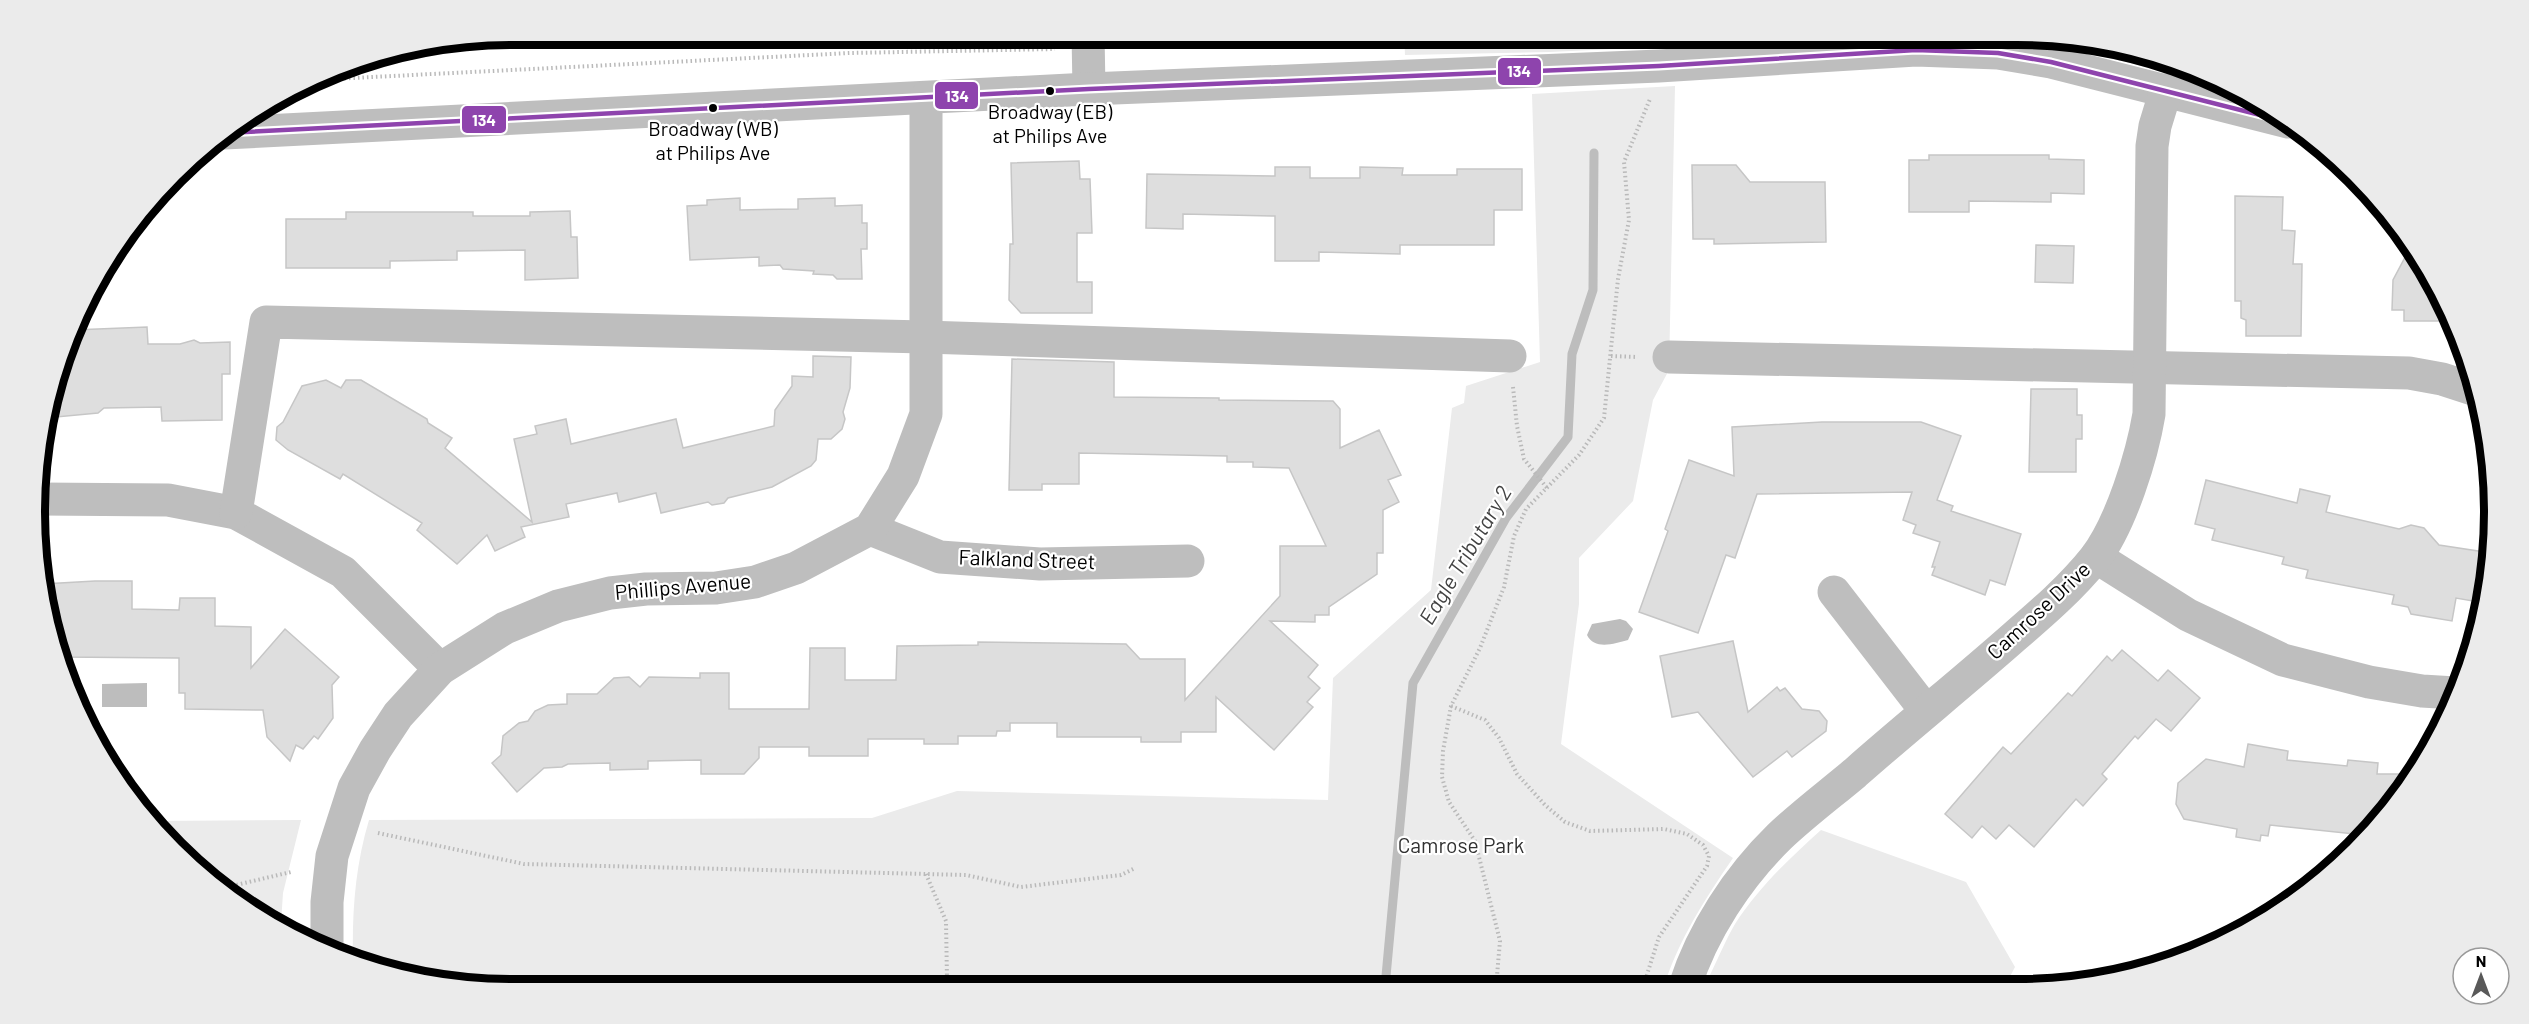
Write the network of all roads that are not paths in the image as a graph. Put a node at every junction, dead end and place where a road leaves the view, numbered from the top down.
1 (1089, 45) edge
2 (1089, 89) junction
3 (2166, 90) junction
4 (926, 98) junction
5 (2261, 115) edge
6 (240, 133) edge
7 (925, 337) junction
8 (1510, 356) road end
9 (1669, 357) dead end
10 (2150, 368) junction
11 (2467, 388) edge
12 (45, 499) edge
13 (236, 513) junction
14 (870, 529) junction
15 (2096, 557) junction
16 (1188, 561) dead end
17 (1834, 592) dead end
18 (440, 669) junction
19 (2448, 692) edge
20 (1926, 711) junction
21 (327, 940) edge
22 (1688, 979) edge

1 - 2 street
2 - 3 street
2 - 4 street
3 - 5 street
3 - 10 street, Camrose Drive
4 - 6 street
4 - 7 street
7 - 8 street
7 - 13 street
7 - 14 street
9 - 10 street
10 - 11 street
10 - 15 street, Camrose Drive
12 - 13 street
13 - 18 street
14 - 16 street, Falkland Street
14 - 18 street, Phillips Avenue
15 - 19 street
15 - 20 street, Camrose Drive
17 - 20 street
18 - 21 street, Phillips Avenue
20 - 22 street, Camrose Drive

